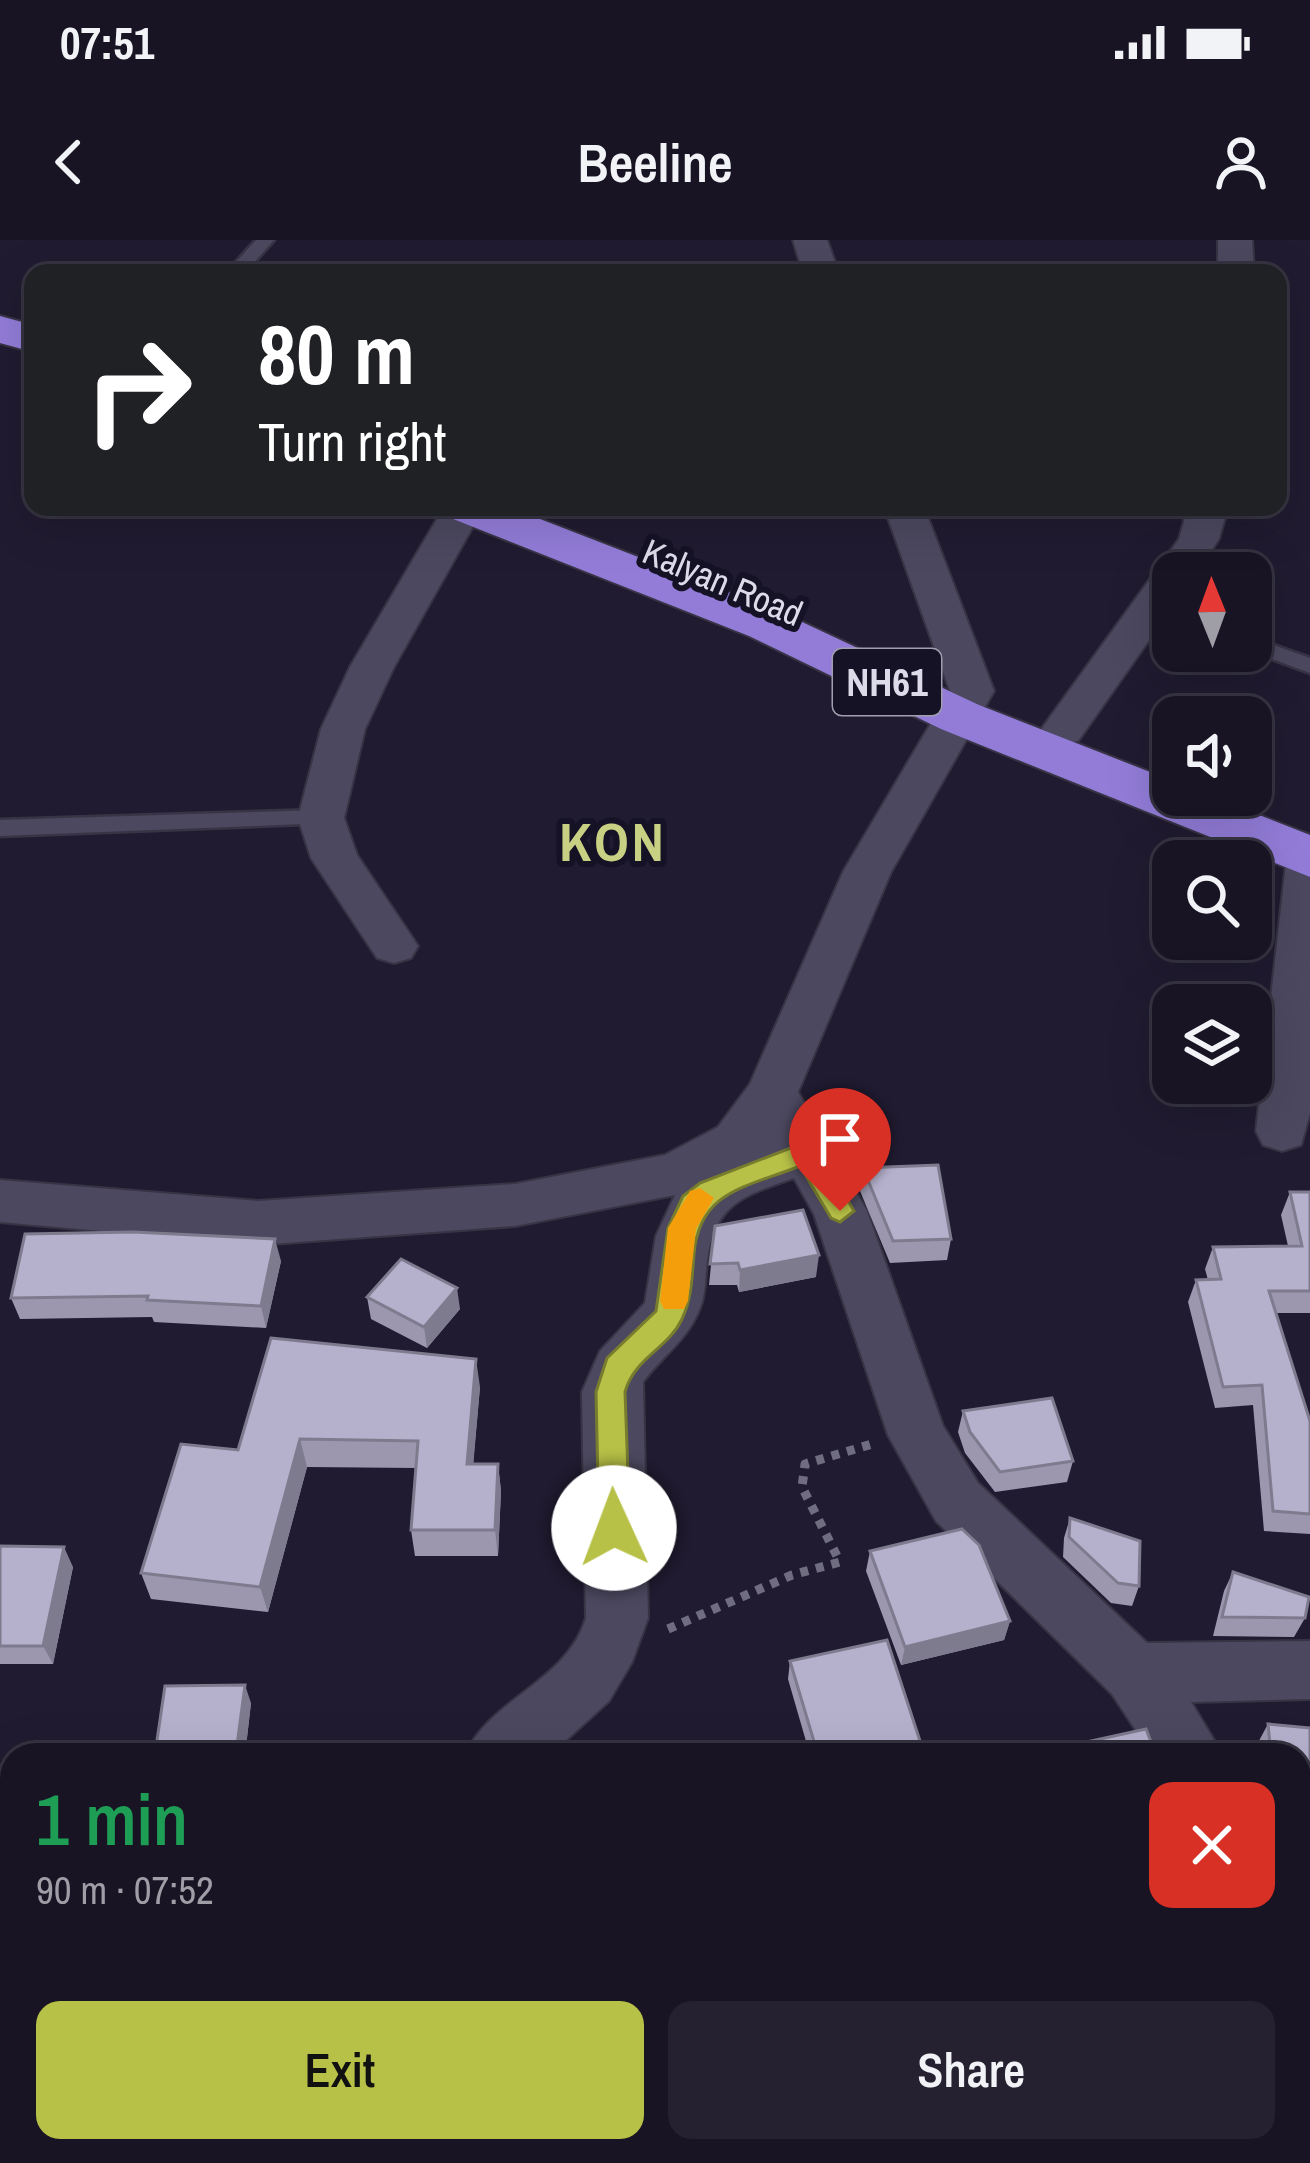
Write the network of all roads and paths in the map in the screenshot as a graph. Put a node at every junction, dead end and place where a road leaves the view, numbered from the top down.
1 (265, 240) edge
2 (243, 264) edge
3 (460, 516) edge
4 (488, 516) edge
5 (558, 516) edge
6 (907, 516) edge
7 (1205, 516) edge
8 (1191, 552) edge
9 (1152, 614) edge
10 (1272, 652) edge
11 (1310, 666) edge
12 (966, 704) junction
13 (1062, 731) junction
14 (1152, 767) edge
15 (1272, 814) edge
16 (321, 818) junction
17 (0, 828) edge
18 (1310, 829) edge
19 (1310, 860) edge
20 (394, 946) dead end
21 (772, 1093) junction
22 (1282, 1131) dead end
23 (806, 1152) junction
24 (0, 1201) edge
25 (917, 1435) junction
26 (610, 1652) junction
27 (1310, 1670) edge
28 (1134, 1673) junction
29 (513, 1743) edge
30 (1182, 1743) edge

1 - 2 lane
3 - 16 street
4 - 12 highway, NH61
5 - 12 highway, Kalyan Road / NH61
6 - 12 street
7 - 8 street
9 - 13 street
10 - 11 lane
12 - 13 highway, Kalyan Road / NH61
12 - 19 highway, NH61
12 - 21 street
13 - 14 highway, Kalyan Road / NH61
15 - 18 highway
16 - 17 lane
16 - 20 street
19 - 22 street
21 - 23 street
21 - 24 street
23 - 25 street
23 - 26 street
25 - 26 path
25 - 28 street
26 - 29 street
27 - 28 street
28 - 30 street

